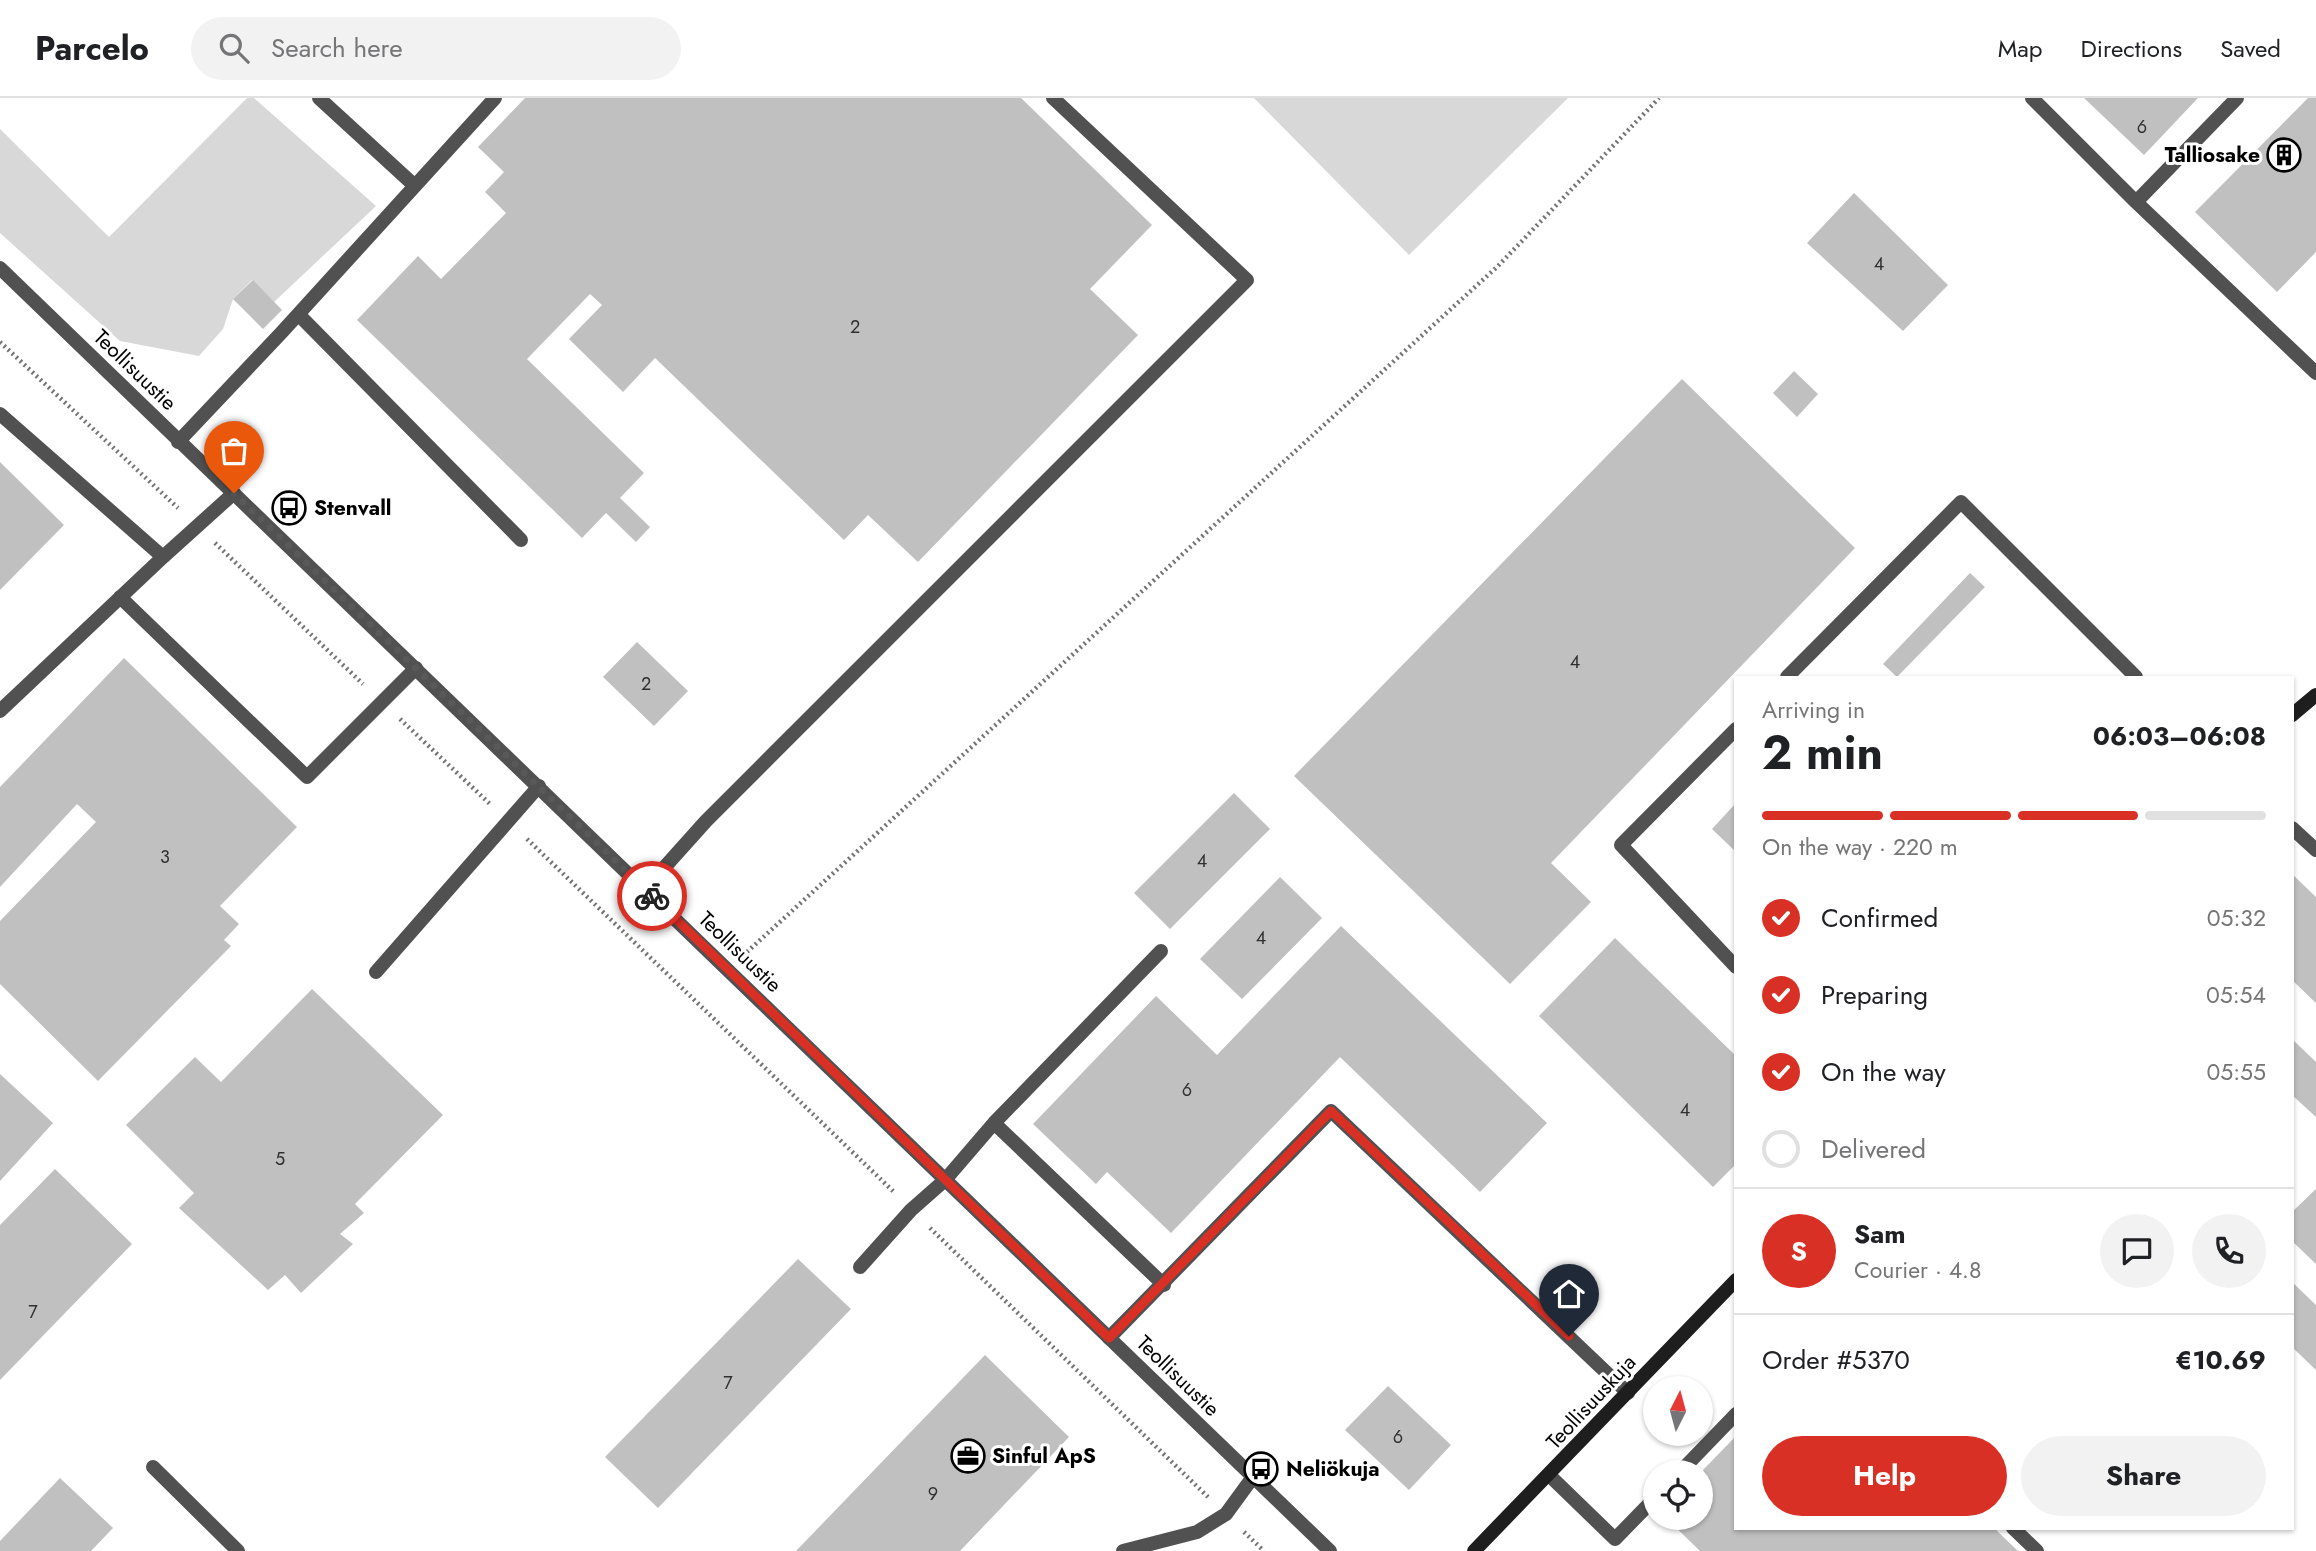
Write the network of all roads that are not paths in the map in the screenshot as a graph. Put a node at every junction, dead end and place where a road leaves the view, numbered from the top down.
1 (318, 98) edge
2 (495, 98) edge
3 (1053, 98) edge
4 (2032, 98) edge
5 (2238, 98) edge
6 (415, 187) junction
7 (2136, 202) junction
8 (0, 268) edge
9 (299, 315) junction
10 (2316, 373) edge
11 (0, 414) edge
12 (178, 442) junction
13 (234, 493) junction
14 (521, 540) dead end
15 (163, 557) junction
16 (120, 597) junction
17 (416, 668) junction
18 (1788, 676) edge
19 (2135, 676) edge
20 (2316, 695) edge
21 (0, 711) edge
22 (2294, 713) edge
23 (1734, 731) edge
24 (539, 786) junction
25 (2294, 830) edge
26 (2316, 850) edge
27 (645, 889) junction
28 (1161, 951) dead end
29 (1734, 965) edge
30 (376, 972) dead end
31 (994, 1123) junction
32 (945, 1180) junction
33 (860, 1266) dead end
34 (1734, 1282) edge
35 (1164, 1285) junction
36 (1109, 1338) junction
37 (1628, 1393) junction
38 (1734, 1416) edge
39 (1692, 1460) edge
40 (153, 1467) dead end
41 (1550, 1476) junction
42 (1253, 1477) junction
43 (1643, 1513) edge
44 (2015, 1530) edge
45 (1616, 1545) edge
46 (238, 1551) edge
47 (1123, 1551) edge
48 (1329, 1551) edge
49 (1475, 1551) edge
50 (2037, 1551) edge

1 - 6 street
2 - 6 street
3 - 27 street
4 - 7 street
5 - 7 street
6 - 9 street
7 - 10 street
8 - 12 street, Teollisuustie
9 - 12 street
9 - 14 street
11 - 15 street
12 - 13 street, Teollisuustie
13 - 15 street
13 - 17 street, Teollisuustie
15 - 16 street
16 - 17 street
16 - 21 street
17 - 24 street, Teollisuustie
18 - 19 street
20 - 22 street
23 - 29 street
24 - 27 street, Teollisuustie
24 - 30 street
25 - 26 street
27 - 32 street, Teollisuustie
28 - 31 street
31 - 32 street
31 - 35 street
32 - 33 street
32 - 36 street, Teollisuustie
34 - 37 street, Teollisuuskuja
35 - 36 street
35 - 37 street
36 - 42 street, Teollisuustie
37 - 41 street, Teollisuuskuja
38 - 39 street
40 - 46 street
41 - 45 street
41 - 49 street, Teollisuuskuja
42 - 47 street
42 - 48 street, Teollisuustie
43 - 45 street
44 - 50 street

